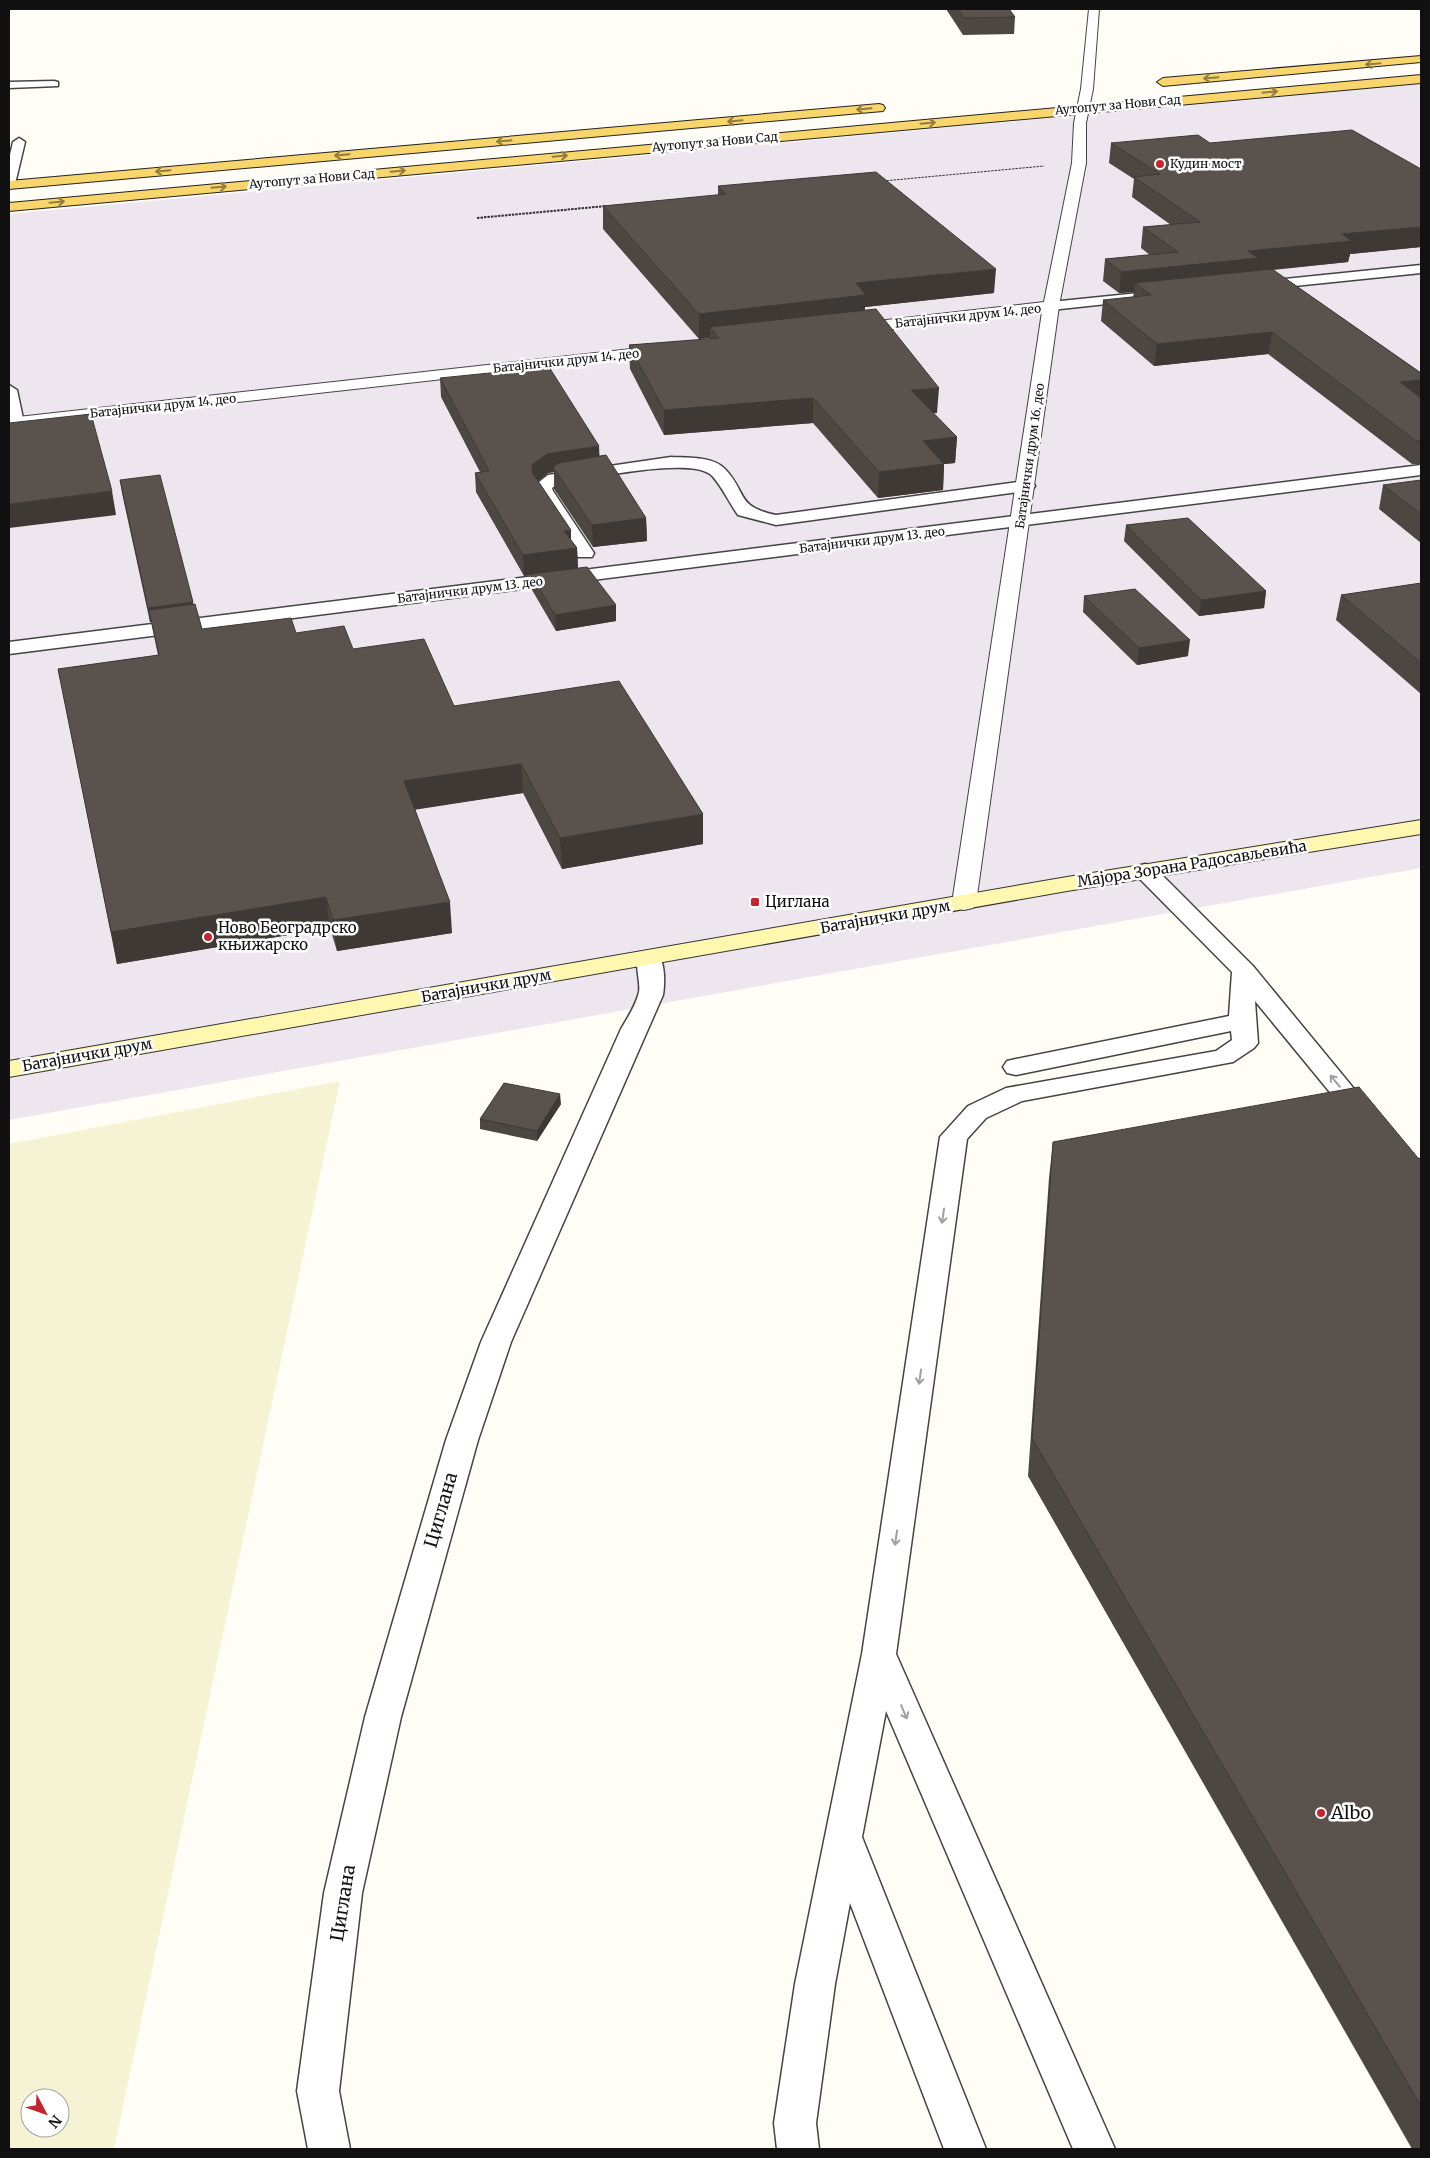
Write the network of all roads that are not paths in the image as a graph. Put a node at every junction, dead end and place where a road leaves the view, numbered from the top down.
1 (1094, 9) edge
2 (1421, 59) edge
3 (1421, 79) edge
4 (54, 84) dead end
5 (1146, 84) dead end
6 (9, 85) edge
7 (891, 107) dead end
8 (1081, 116) junction
9 (19, 142) dead end
10 (9, 184) edge
11 (9, 206) edge
12 (1421, 269) edge
13 (1236, 288) edge
14 (1158, 296) edge
15 (1051, 306) junction
16 (834, 331) edge
17 (686, 347) edge
18 (9, 390) edge
19 (12, 423) edge
20 (1421, 470) edge
21 (1026, 486) junction
22 (1021, 521) junction
23 (585, 553) dead end
24 (9, 648) edge
25 (1421, 826) edge
26 (1146, 871) junction
27 (964, 903) junction
28 (649, 958) junction
29 (1244, 971) junction
30 (1242, 1021) junction
31 (1016, 1067) dead end
32 (9, 1069) edge
33 (1383, 1140) edge
34 (879, 1654) junction
35 (843, 1836) junction
36 (329, 2149) edge
37 (798, 2149) edge
38 (965, 2149) edge
39 (1094, 2149) edge

1 - 8 street, Батајнички друм 16. део
2 -> 5 main road, Аутопут за Нови Сад
8 -> 3 main road, Аутопут за Нови Сад
4 - 6 lane
7 -> 10 main road, Аутопут за Нови Сад
11 -> 8 main road, Аутопут за Нови Сад
8 - 15 street, Батајнички друм 16. део
9 - 10 lane
12 - 13 lane
14 - 15 lane, Батајнички друм 14. део
15 - 16 street, Батајнички друм 14. део
15 - 21 street, Батајнички друм 16. део
17 - 19 street, Батајнички друм 14. део
18 - 19 lane
20 - 22 lane
21 - 22 street, Батајнички друм 16. део
21 - 23 lane
22 - 24 lane, Батајнички друм 13. део
22 - 27 street, Батајнички друм 16. део
25 - 26 main road, Мајора Зорана Радосављевића
26 - 27 main road, Мајора Зорана Радосављевића
26 - 29 lane
27 - 28 main road, Батајнички друм
28 - 32 main road, Батајнички друм
28 - 36 lane, Циглана
29 - 30 lane
33 -> 29 lane
30 - 31 lane
30 -> 34 lane
34 - 35 lane
34 -> 39 lane
35 - 37 lane
35 - 38 lane

